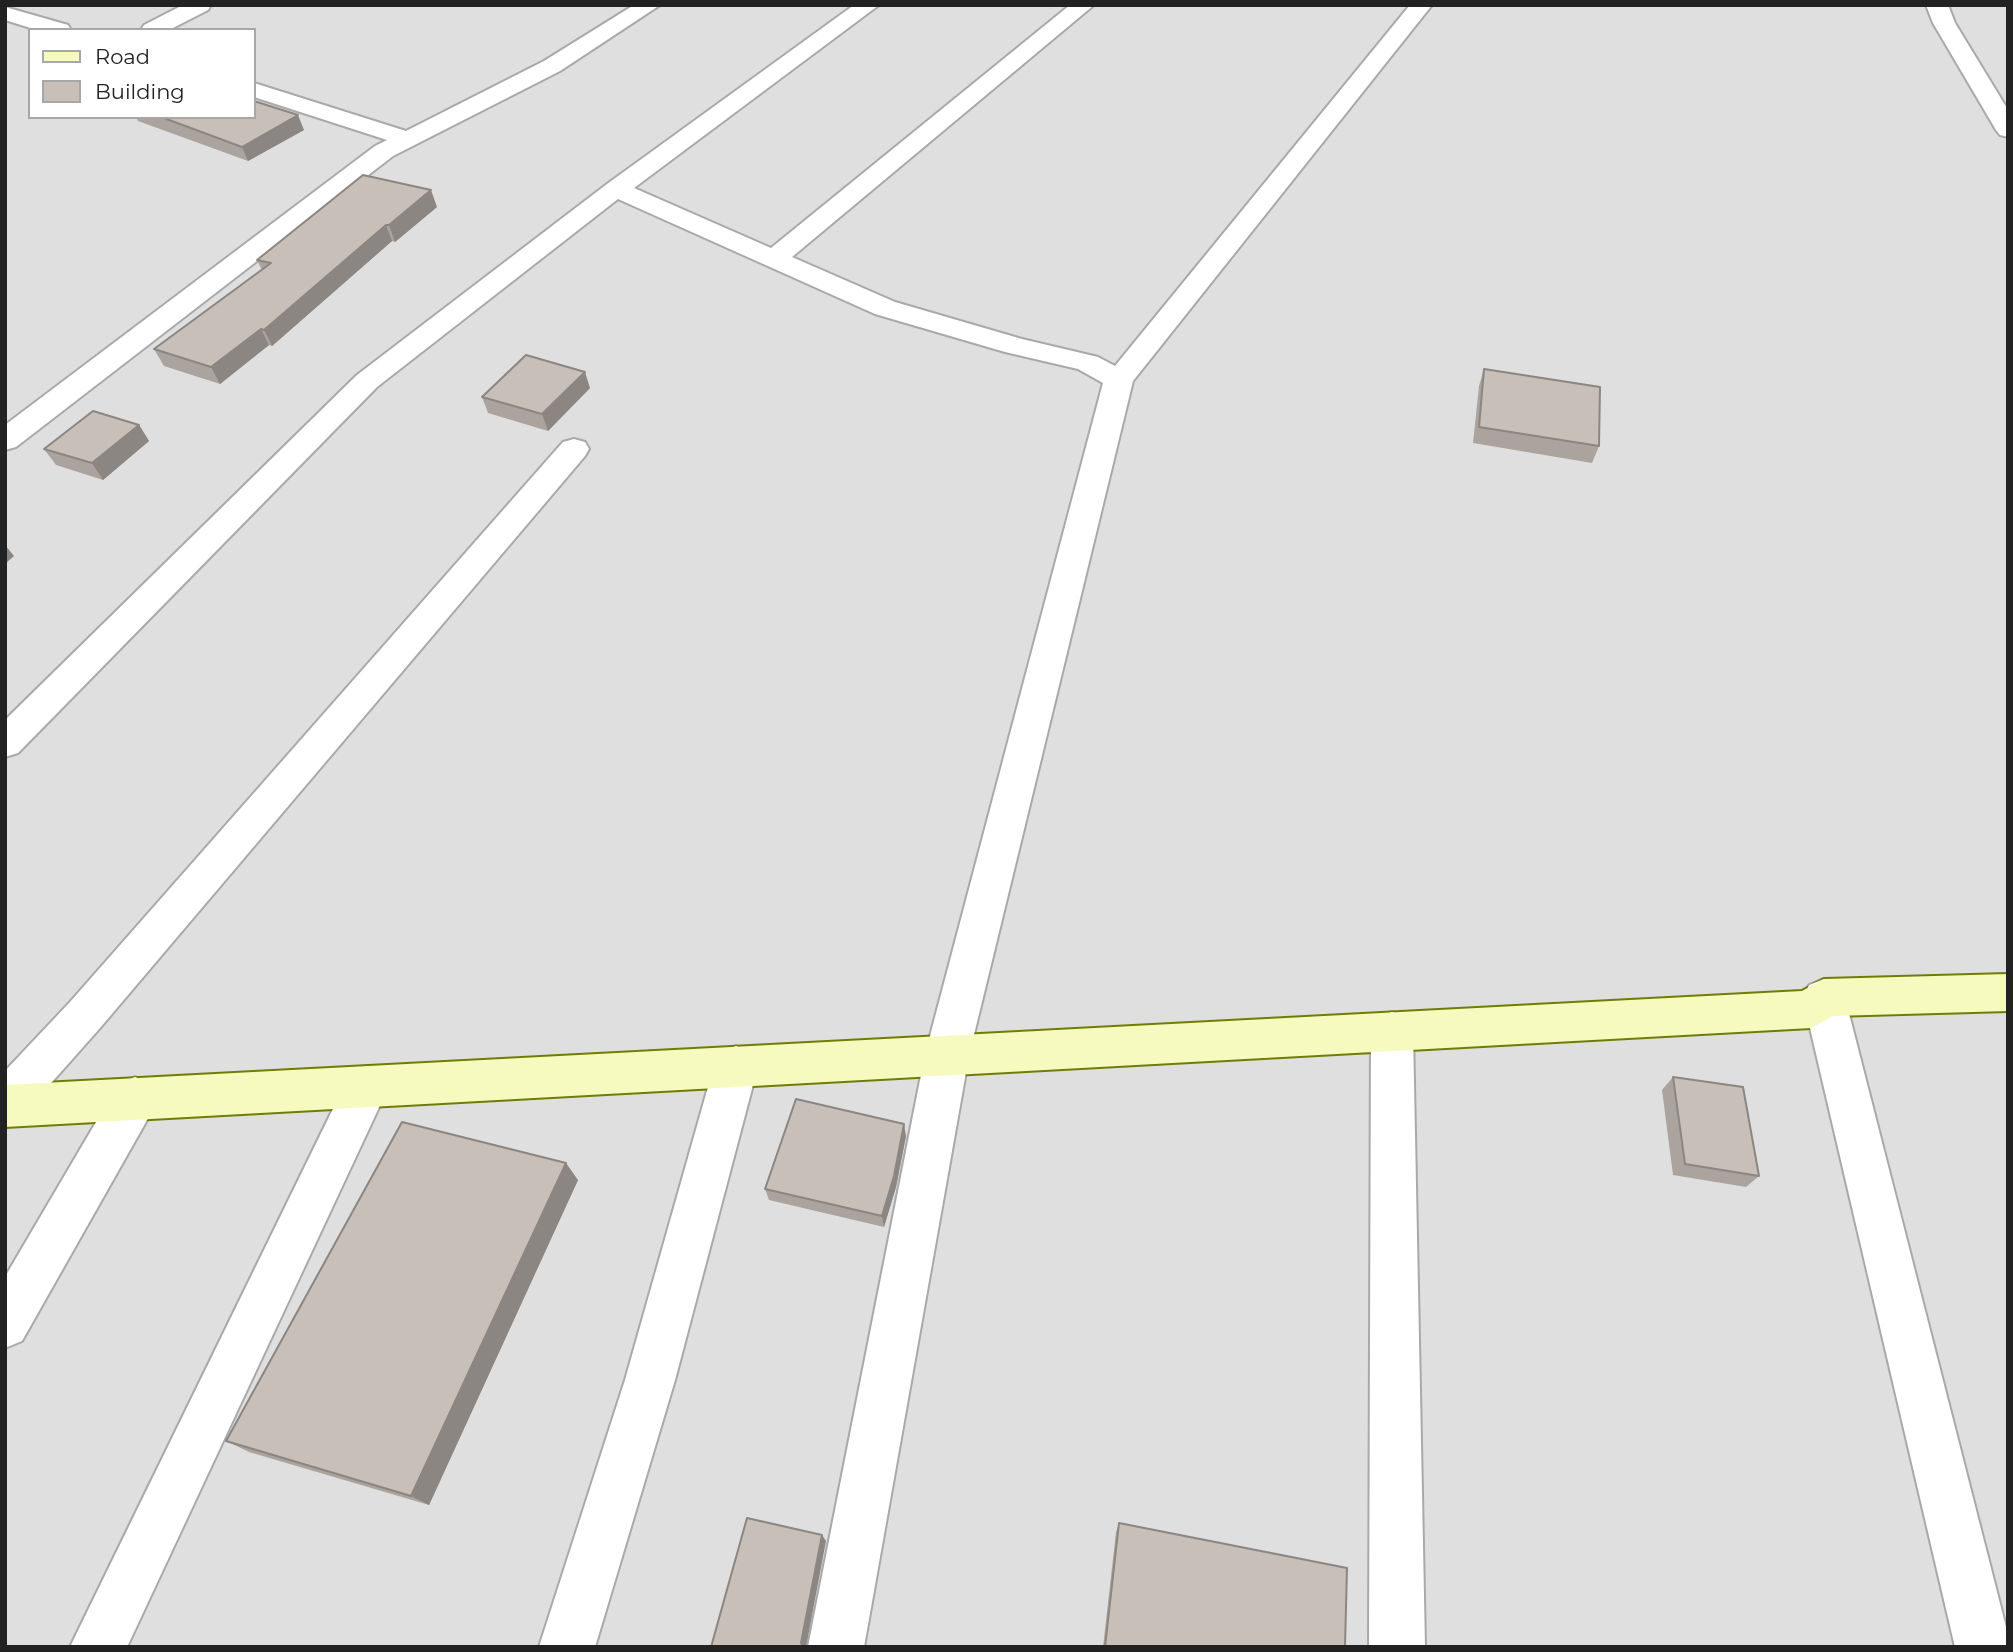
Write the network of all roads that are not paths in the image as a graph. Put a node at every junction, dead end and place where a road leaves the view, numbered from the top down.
1 (200, 5) edge
2 (649, 5) edge
3 (868, 5) edge
4 (1083, 5) edge
5 (1422, 5) edge
6 (1937, 5) edge
7 (5, 13) edge
8 (54, 28) edge
9 (156, 28) edge
10 (256, 91) edge
11 (2008, 130) edge
12 (408, 138) junction
13 (616, 189) junction
14 (775, 259) junction
15 (1119, 380) junction
16 (5, 440) edge
17 (574, 449) dead end
18 (5, 743) edge
19 (2008, 992) edge
20 (1824, 998) junction
21 (1392, 1031) junction
22 (947, 1055) junction
23 (736, 1066) junction
24 (367, 1086) junction
25 (135, 1098) junction
26 (5, 1104) edge
27 (5, 1324) edge
28 (98, 1647) edge
29 (567, 1647) edge
30 (836, 1647) edge
31 (1397, 1647) edge
32 (1983, 1647) edge

1 - 9 street
2 - 12 street
3 - 13 street
4 - 14 street
5 - 15 street
6 - 11 street
7 - 8 street
10 - 12 street
12 - 16 street
13 - 14 street
13 - 18 street
14 - 15 street
15 - 22 street
17 - 26 street
19 - 20 street
20 - 21 street
20 - 32 street
21 - 22 street
21 - 31 street
22 - 23 street
22 - 30 street
23 - 24 street
23 - 29 street
24 - 25 street
24 - 28 street
25 - 26 street
25 - 27 street

